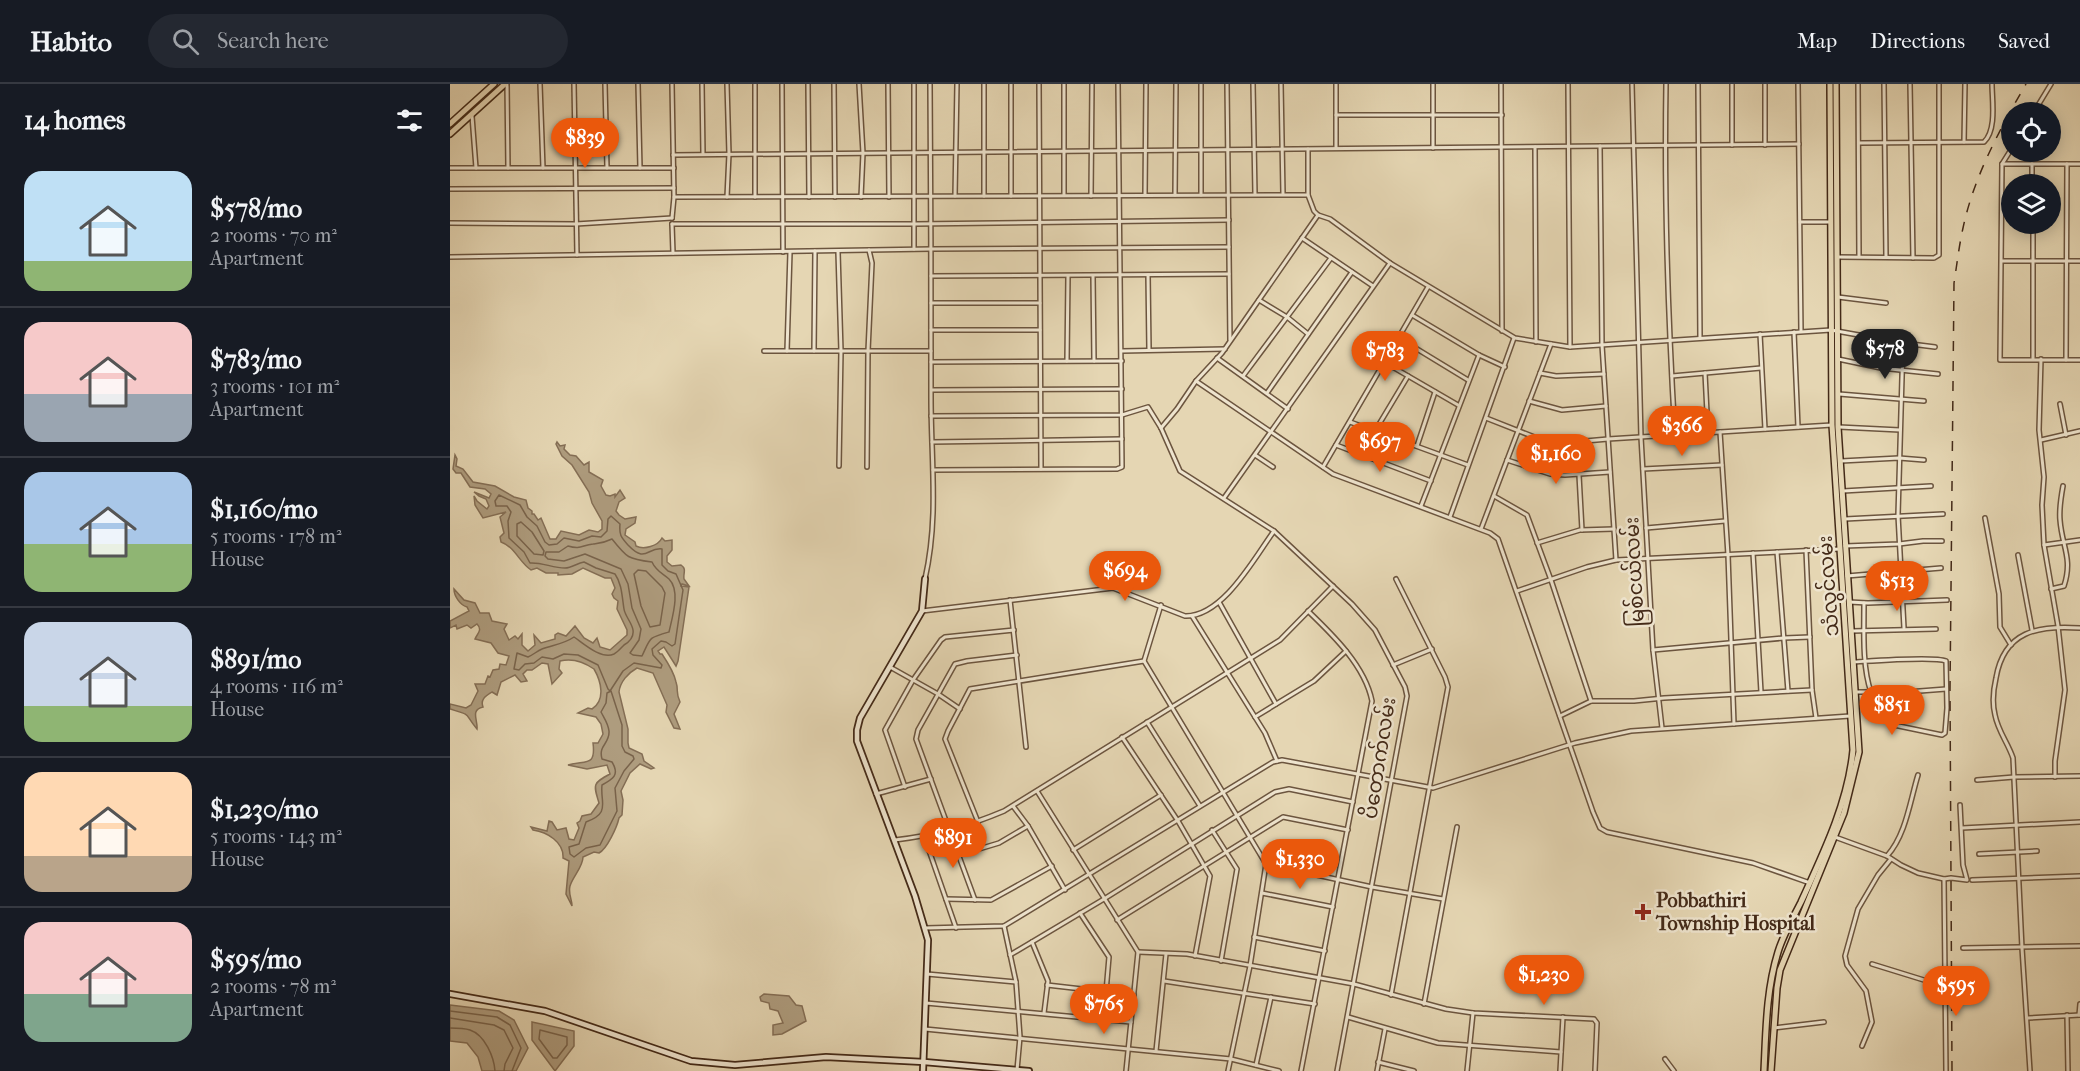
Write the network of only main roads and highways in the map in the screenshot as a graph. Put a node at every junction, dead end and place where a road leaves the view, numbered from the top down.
1 (494, 84) edge
2 (506, 84) edge
3 (1830, 84) edge
4 (1836, 84) edge
5 (450, 124) edge
6 (450, 134) edge
7 (1833, 257) junction
8 (1834, 331) junction
9 (1835, 426) junction
10 (1844, 548) junction
11 (1848, 790) junction
12 (1812, 884) junction
13 (1764, 1071) edge
14 (1771, 1071) edge

1 - 5 main road
2 - 6 main road
3 - 7 main road, သံလွင်လမ်း
4 - 7 main road, သံလွင်လမ်း
7 - 8 main road, သံလွင်လမ်း
7 - 8 main road, သံလွင်လမ်း
8 - 9 main road, သံလွင်လမ်း
8 - 9 main road, သံလွင်လမ်း
9 - 10 main road, သံလွင်လမ်း
9 - 10 main road, သံလွင်လမ်း
10 - 11 main road, သံလွင်လမ်း
10 - 11 main road, သံလွင်လမ်း
11 - 12 main road, သံလွင်လမ်း
11 - 12 main road, သံလွင်လမ်း
12 - 13 main road, သံလွင်လမ်း
12 - 14 main road, သံလွင်လမ်း

